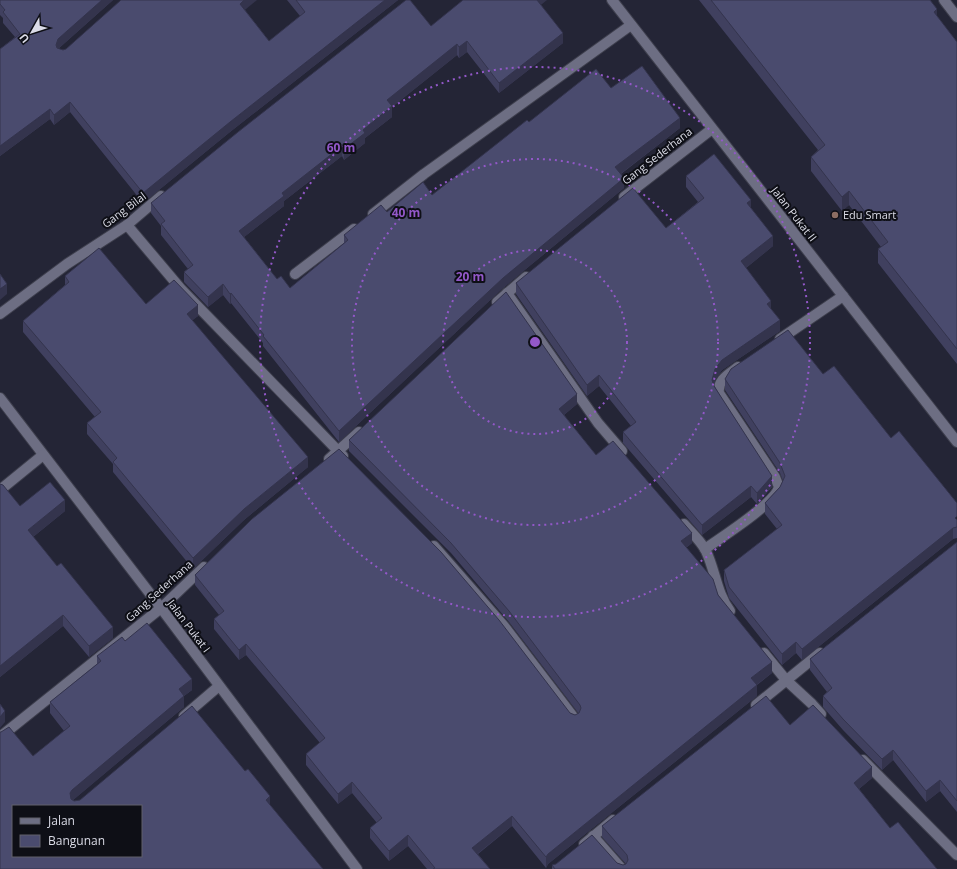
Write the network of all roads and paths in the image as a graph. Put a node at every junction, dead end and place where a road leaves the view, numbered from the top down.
1 (612, 0) edge
2 (944, 0) edge
3 (957, 17) edge
4 (631, 25) junction
5 (712, 129) junction
6 (168, 191) edge
7 (616, 204) edge
8 (127, 225) junction
9 (536, 269) edge
10 (295, 274) dead end
11 (507, 292) junction
12 (843, 296) junction
13 (490, 309) edge
14 (0, 314) edge
15 (772, 344) edge
16 (746, 362) edge
17 (0, 398) edge
18 (366, 425) edge
19 (957, 442) edge
20 (339, 451) junction
21 (43, 455) junction
22 (628, 459) edge
23 (350, 462) edge
24 (320, 466) edge
25 (0, 490) edge
26 (680, 519) edge
27 (429, 541) edge
28 (705, 549) junction
29 (210, 561) edge
30 (161, 608) junction
31 (737, 620) edge
32 (757, 644) edge
33 (829, 646) edge
34 (786, 680) junction
35 (219, 686) junction
36 (749, 710) edge
37 (576, 719) edge
38 (178, 721) edge
39 (828, 722) edge
40 (0, 737) edge
41 (854, 751) edge
42 (623, 812) edge
43 (594, 836) junction
44 (576, 850) edge
45 (957, 856) edge
46 (357, 869) edge
47 (622, 869) edge

1 - 4 street, Jalan Pukat II
2 - 3 street
4 - 5 street, Jalan Pukat II
4 - 10 street
5 - 7 street, Gang Sederhana
5 - 12 street, Jalan Pukat II
6 - 8 street, Gang Bilal
8 - 14 street, Gang Bilal
8 - 20 street
9 - 11 street
11 - 13 street
11 - 22 street
12 - 15 street
12 - 19 street, Jalan Pukat II
16 - 28 street
17 - 21 street, Jalan Pukat I
18 - 20 street
20 - 23 street
20 - 24 street
21 - 25 street
21 - 30 street, Jalan Pukat I
26 - 28 street
27 - 37 street
28 - 31 street
29 - 30 street, Gang Sederhana
30 - 35 street, Jalan Pukat I
30 - 40 street, Gang Sederhana
32 - 34 street
33 - 34 street
34 - 36 street
34 - 39 street
35 - 38 street
35 - 46 street, Jalan Pukat I
41 - 45 street
42 - 43 street
43 - 44 street
43 - 47 street

